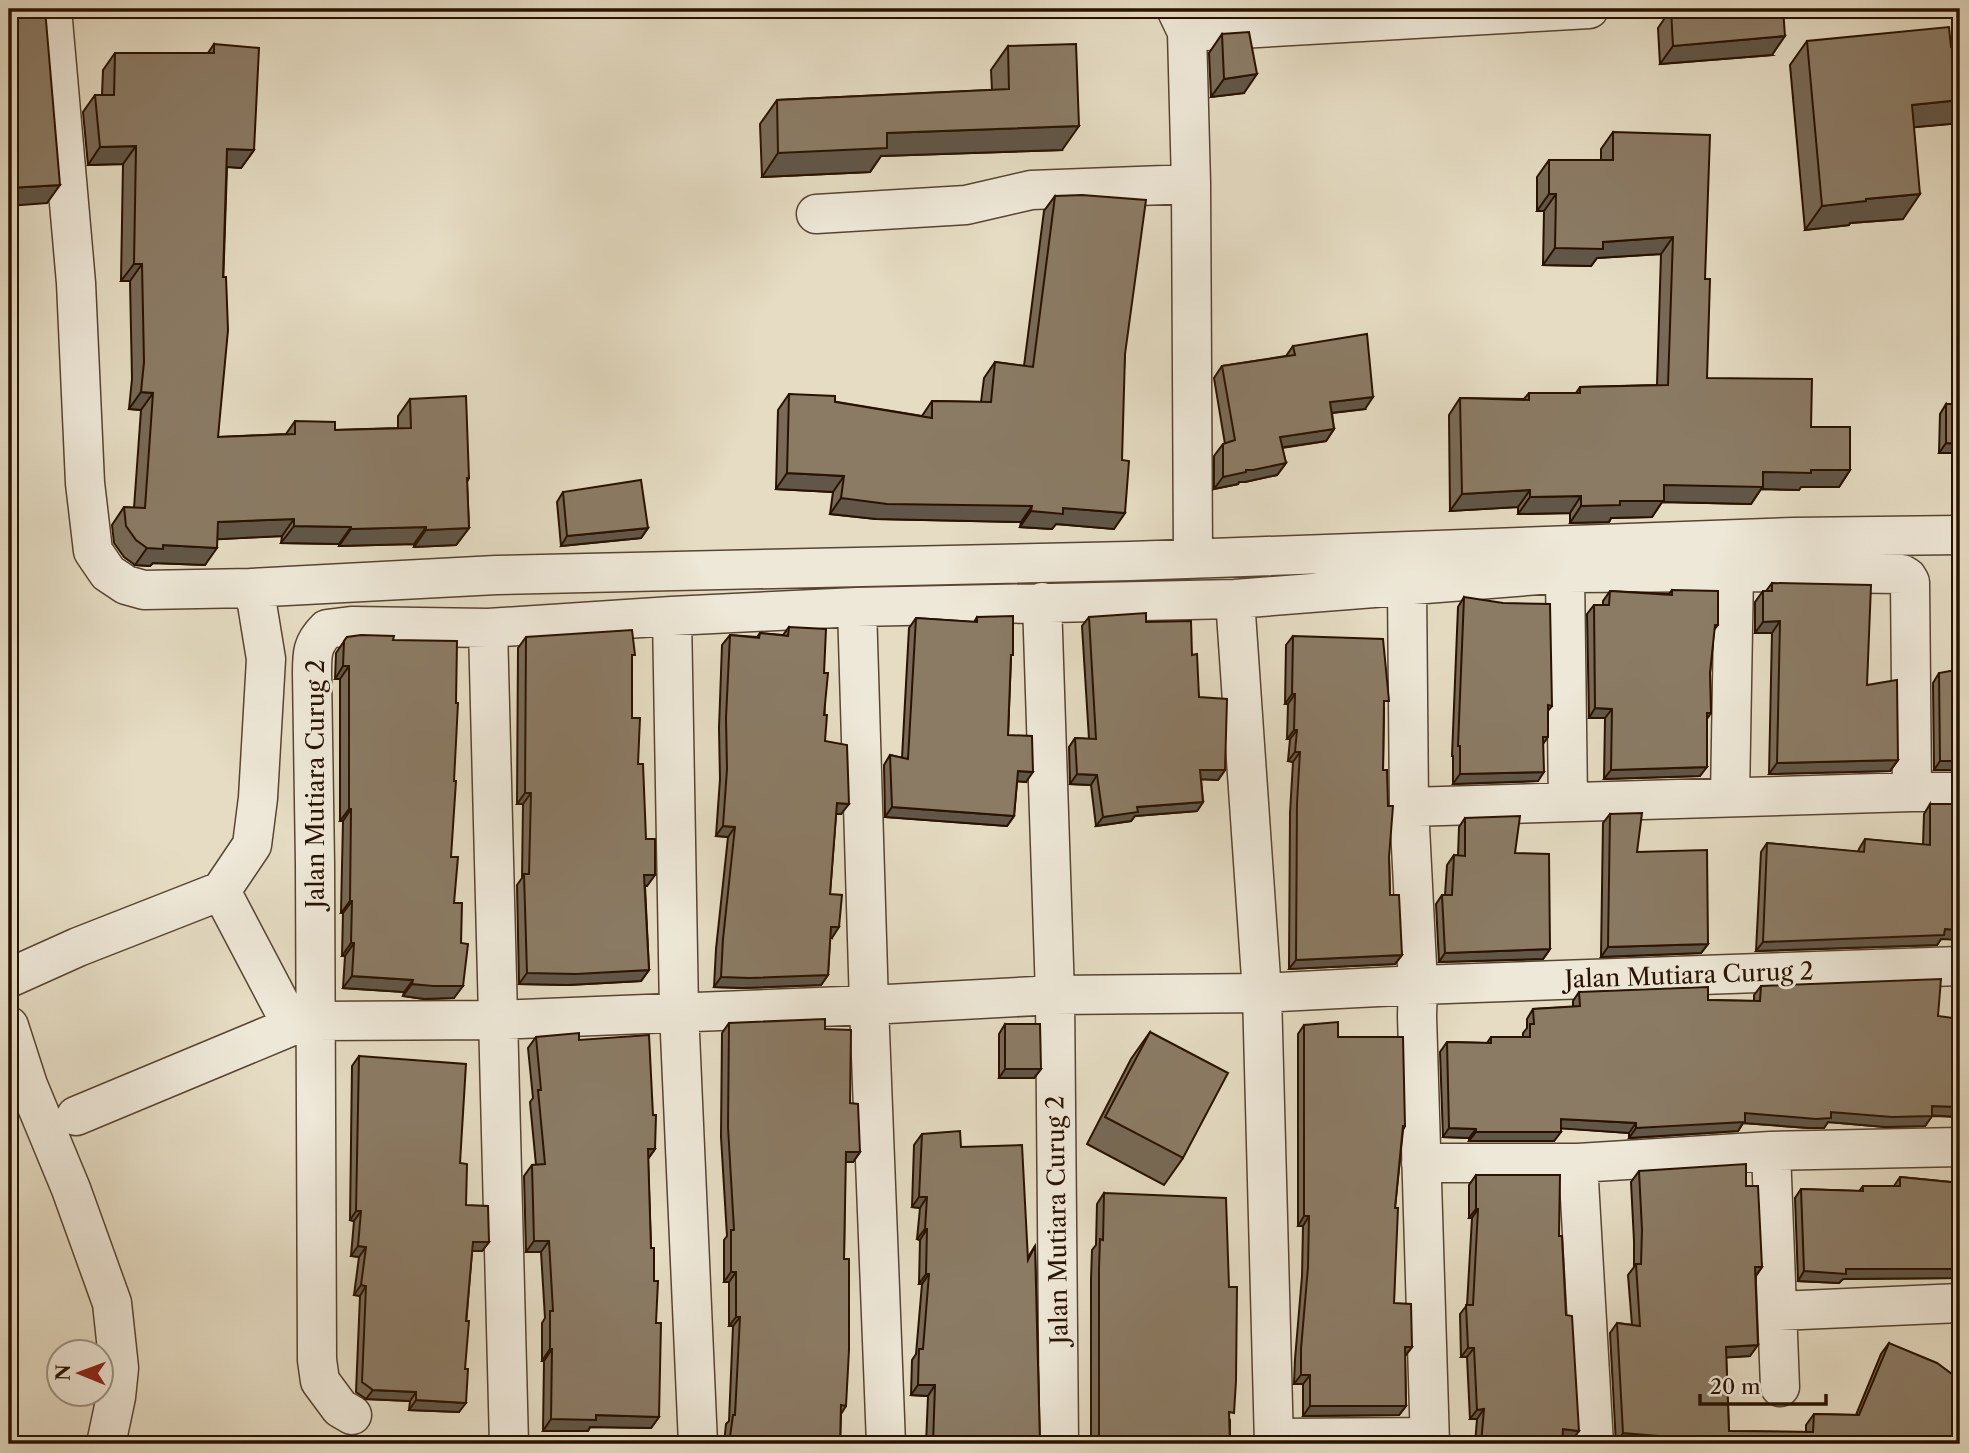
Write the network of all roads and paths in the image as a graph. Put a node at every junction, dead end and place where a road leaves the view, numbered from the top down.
1 (52, 9) edge
2 (1589, 9) edge
3 (1181, 20) edge
4 (1191, 184) junction
5 (816, 214) dead end
6 (1960, 535) edge
7 (1193, 558) junction
8 (1734, 572) junction
9 (1565, 573) junction
10 (1407, 587) junction
11 (251, 588) junction
12 (1235, 599) junction
13 (1042, 602) junction
14 (857, 607) junction
15 (672, 616) junction
16 (488, 628) junction
17 (1912, 792) junction
18 (1960, 792) edge
19 (1730, 797) junction
20 (1568, 802) junction
21 (1409, 807) junction
22 (221, 891) junction
23 (1960, 966) edge
24 (9, 978) edge
25 (1418, 985) junction
26 (1262, 993) junction
27 (1055, 995) junction
28 (869, 1005) junction
29 (679, 1012) junction
30 (498, 1020) junction
31 (304, 1023) junction
32 (9, 1026) edge
33 (76, 1116) dead end
34 (1960, 1147) edge
35 (1771, 1151) junction
36 (1421, 1163) junction
37 (1578, 1163) junction
38 (1943, 1304) edge
39 (1778, 1311) junction
40 (1960, 1326) edge
41 (1780, 1387) dead end
42 (352, 1415) dead end
43 (509, 1441) edge
44 (1274, 1441) edge
45 (1430, 1441) edge
46 (106, 1444) edge
47 (698, 1444) edge
48 (886, 1444) edge
49 (1059, 1444) edge
50 (1594, 1444) edge

1 - 11 street
2 - 3 street
3 - 4 street
4 - 5 street
4 - 7 street
6 - 7 street
7 - 11 street
8 - 9 street, Jalan Mutiara Curug 2
8 - 17 street, Jalan Mutiara Curug 2
8 - 19 street
9 - 10 street, Jalan Mutiara Curug 2
9 - 20 street
10 - 12 street, Jalan Mutiara Curug 2
10 - 21 street
11 - 22 street
12 - 13 street, Jalan Mutiara Curug 2
12 - 26 street
13 - 14 street, Jalan Mutiara Curug 2
13 - 27 street, Jalan Mutiara Curug 2
14 - 15 street, Jalan Mutiara Curug 2
14 - 28 street
15 - 16 street, Jalan Mutiara Curug 2
15 - 29 street
16 - 30 street
16 - 31 street, Jalan Mutiara Curug 2
17 - 18 street
17 - 19 street
19 - 20 street
20 - 21 street
21 - 25 street
22 - 24 street
22 - 31 street
23 - 25 street, Jalan Mutiara Curug 2
25 - 26 street, Jalan Mutiara Curug 2
25 - 36 street
26 - 27 street, Jalan Mutiara Curug 2
26 - 44 street
27 - 28 street, Jalan Mutiara Curug 2
27 - 49 street, Jalan Mutiara Curug 2
28 - 29 street, Jalan Mutiara Curug 2
28 - 48 street
29 - 30 street, Jalan Mutiara Curug 2
29 - 47 street
30 - 31 street, Jalan Mutiara Curug 2
30 - 43 street
31 - 33 street, Jalan Mutiara Curug 2
31 - 42 street, Jalan Mutiara Curug 2
32 - 46 street
34 - 35 street
35 - 37 street
35 - 39 street
36 - 37 street
36 - 45 street
37 - 50 street
38 - 39 street
38 - 40 street
39 - 41 street
44 - 45 street

